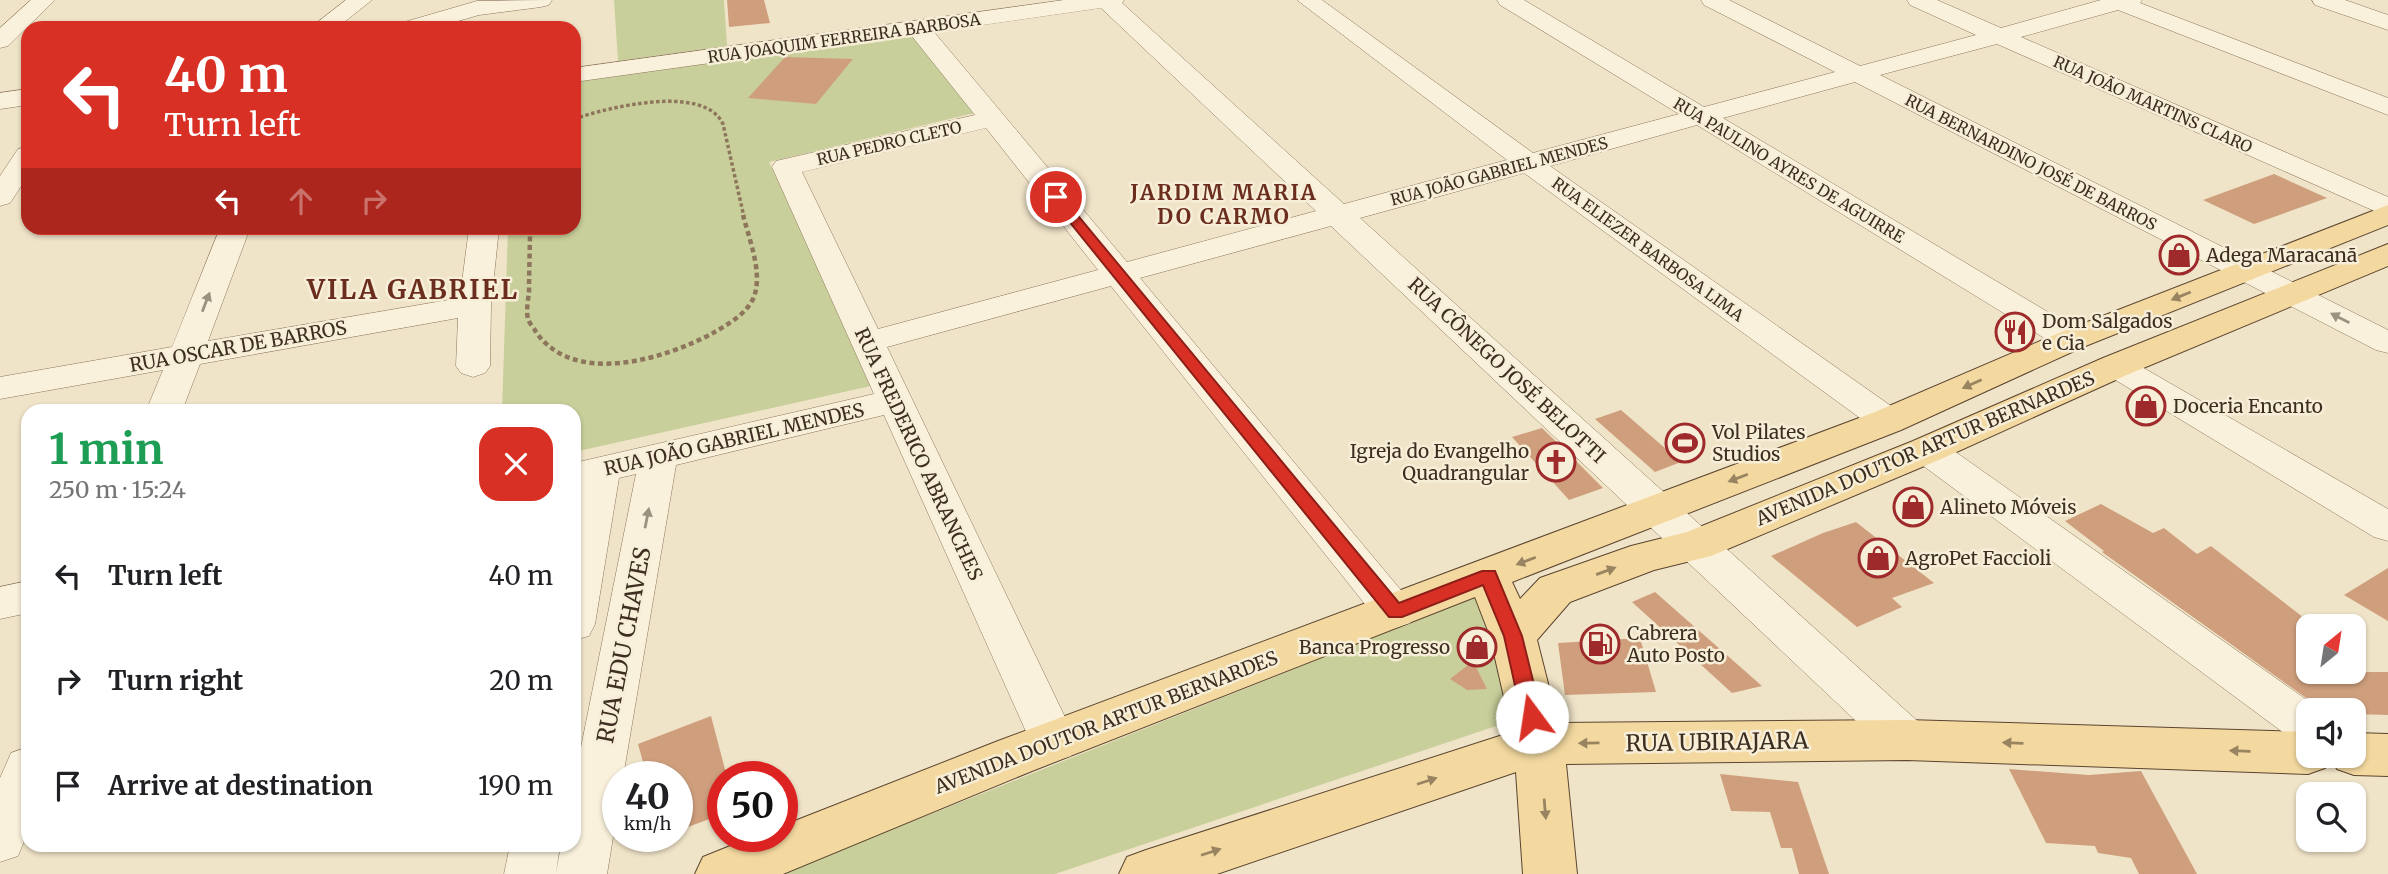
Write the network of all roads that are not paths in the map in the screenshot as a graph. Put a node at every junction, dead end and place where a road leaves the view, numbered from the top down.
1 (44, 0) edge
2 (361, 0) edge
3 (541, 0) edge
4 (1308, 0) edge
5 (1508, 0) edge
6 (1712, 0) edge
7 (1918, 0) edge
8 (2323, 0) edge
9 (1109, 1) edge
10 (2121, 1) edge
11 (21, 21) edge
12 (21, 21) edge
13 (332, 21) edge
14 (433, 21) edge
15 (2388, 23) edge
16 (918, 28) junction
17 (1999, 36) junction
18 (0, 41) edge
19 (581, 74) edge
20 (1858, 74) junction
21 (21, 98) edge
22 (0, 101) edge
23 (2388, 107) edge
24 (1701, 117) junction
25 (992, 119) junction
26 (21, 154) edge
27 (0, 155) edge
28 (1528, 163) junction
29 (21, 164) edge
30 (786, 167) joint
31 (0, 197) edge
32 (2388, 208) edge
33 (2388, 214) edge
34 (1338, 215) junction
35 (232, 235) edge
36 (483, 235) edge
37 (2388, 254) edge
38 (2245, 270) junction
39 (1119, 274) junction
40 (2292, 294) junction
41 (475, 305) junction
42 (2071, 340) junction
43 (867, 342) junction
44 (2388, 343) edge
45 (186, 356) junction
46 (473, 366) dead end
47 (2116, 366) junction
48 (0, 388) edge
49 (895, 401) junction
50 (167, 404) edge
51 (1888, 421) junction
52 (1927, 450) junction
53 (658, 458) junction
54 (587, 473) edge
55 (1657, 509) junction
56 (2388, 527) edge
57 (581, 543) edge
58 (1696, 545) junction
59 (1488, 576) junction
60 (21, 598) edge
61 (0, 603) edge
62 (1395, 612) junction
63 (1513, 636) junction
64 (2296, 717) edge
65 (1907, 740) junction
66 (1054, 742) junction
67 (1539, 744) junction
68 (2296, 753) edge
69 (2366, 754) edge
70 (2388, 755) edge
71 (21, 785) edge
72 (0, 840) edge
73 (535, 852) edge
74 (530, 874) edge
75 (581, 874) edge
76 (722, 874) edge
77 (1146, 874) edge
78 (1550, 874) edge

1 - 11 street
2 - 13 street
3 - 14 street
4 - 28 street, RUA ELIEZER BARBOSA LIMA
5 - 24 street, RUA PAULINO AYRES DE AGUIRRE
6 - 20 street, RUA BERNARDINO JOSÉ DE BARROS
7 - 17 street, RUA JOÃO MARTINS CLARO
8 - 15 street
9 - 16 street, RUA JOAQUIM FERREIRA BARBOSA
9 - 34 street, RUA CÔNEGO JOSÉ BELOTTI
10 - 17 street, RUA JOÃO GABRIEL MENDES
10 - 23 street
12 - 18 street
16 - 19 street, RUA JOAQUIM FERREIRA BARBOSA
16 - 25 street
17 - 20 street, RUA JOÃO GABRIEL MENDES
17 - 32 street, RUA JOÃO MARTINS CLARO
20 - 24 street, RUA JOÃO GABRIEL MENDES
20 - 38 street, RUA BERNARDINO JOSÉ DE BARROS
21 - 22 street
24 - 28 street, RUA JOÃO GABRIEL MENDES
24 - 42 street, RUA PAULINO AYRES DE AGUIRRE
25 - 30 street, RUA PEDRO CLETO
25 - 39 street
26 - 27 street
28 - 34 street, RUA JOÃO GABRIEL MENDES
28 - 51 street, RUA ELIEZER BARBOSA LIMA
29 - 31 street
30 - 43 street, RUA FREDERICO ABRANCHES
33 - 38 main road, AVENIDA DOUTOR ARTUR BERNARDES
34 - 39 street, RUA JOÃO GABRIEL MENDES
34 - 55 street, RUA CÔNEGO JOSÉ BELOTTI
45 -> 35 street
36 - 41 street
37 - 40 main road, AVENIDA DOUTOR ARTUR BERNARDES
38 - 40 street, RUA BERNARDINO JOSÉ DE BARROS
38 -> 42 main road, AVENIDA DOUTOR ARTUR BERNARDES
39 - 43 street, RUA JOÃO GABRIEL MENDES
39 - 62 street
44 -> 40 street, RUA BERNARDINO JOSÉ DE BARROS
40 - 47 main road, AVENIDA DOUTOR ARTUR BERNARDES
41 - 45 street, RUA OSCAR DE BARROS
41 - 46 street
42 -> 51 main road, AVENIDA DOUTOR ARTUR BERNARDES
43 - 49 street, RUA FREDERICO ABRANCHES
45 - 48 street, RUA OSCAR DE BARROS
45 - 50 street
47 - 52 main road, AVENIDA DOUTOR ARTUR BERNARDES
47 - 56 street
49 - 53 street, RUA JOÃO GABRIEL MENDES
49 - 66 street, RUA FREDERICO ABRANCHES
51 -> 55 main road, AVENIDA DOUTOR ARTUR BERNARDES
52 - 58 main road, AVENIDA DOUTOR ARTUR BERNARDES
52 - 64 street
53 - 54 street, RUA JOÃO GABRIEL MENDES
75 -> 53 street, RUA EDU CHAVES
54 - 57 street
55 - 58 street, RUA CÔNEGO JOSÉ BELOTTI
55 -> 59 main road, AVENIDA DOUTOR ARTUR BERNARDES
63 -> 58 main road, AVENIDA DOUTOR ARTUR BERNARDES
58 - 65 street, RUA CÔNEGO JOSÉ BELOTTI
59 - 62 main road, AVENIDA DOUTOR ARTUR BERNARDES
59 - 63 main road
60 - 61 street
62 - 66 main road, AVENIDA DOUTOR ARTUR BERNARDES
63 - 67 main road
65 -> 67 main road, RUA UBIRAJARA
68 -> 65 main road, RUA UBIRAJARA
66 - 76 main road, AVENIDA DOUTOR ARTUR BERNARDES
77 -> 67 main road, RUA UBIRAJARA
67 -> 78 main road
69 - 70 main road
71 - 72 street
73 - 74 street

